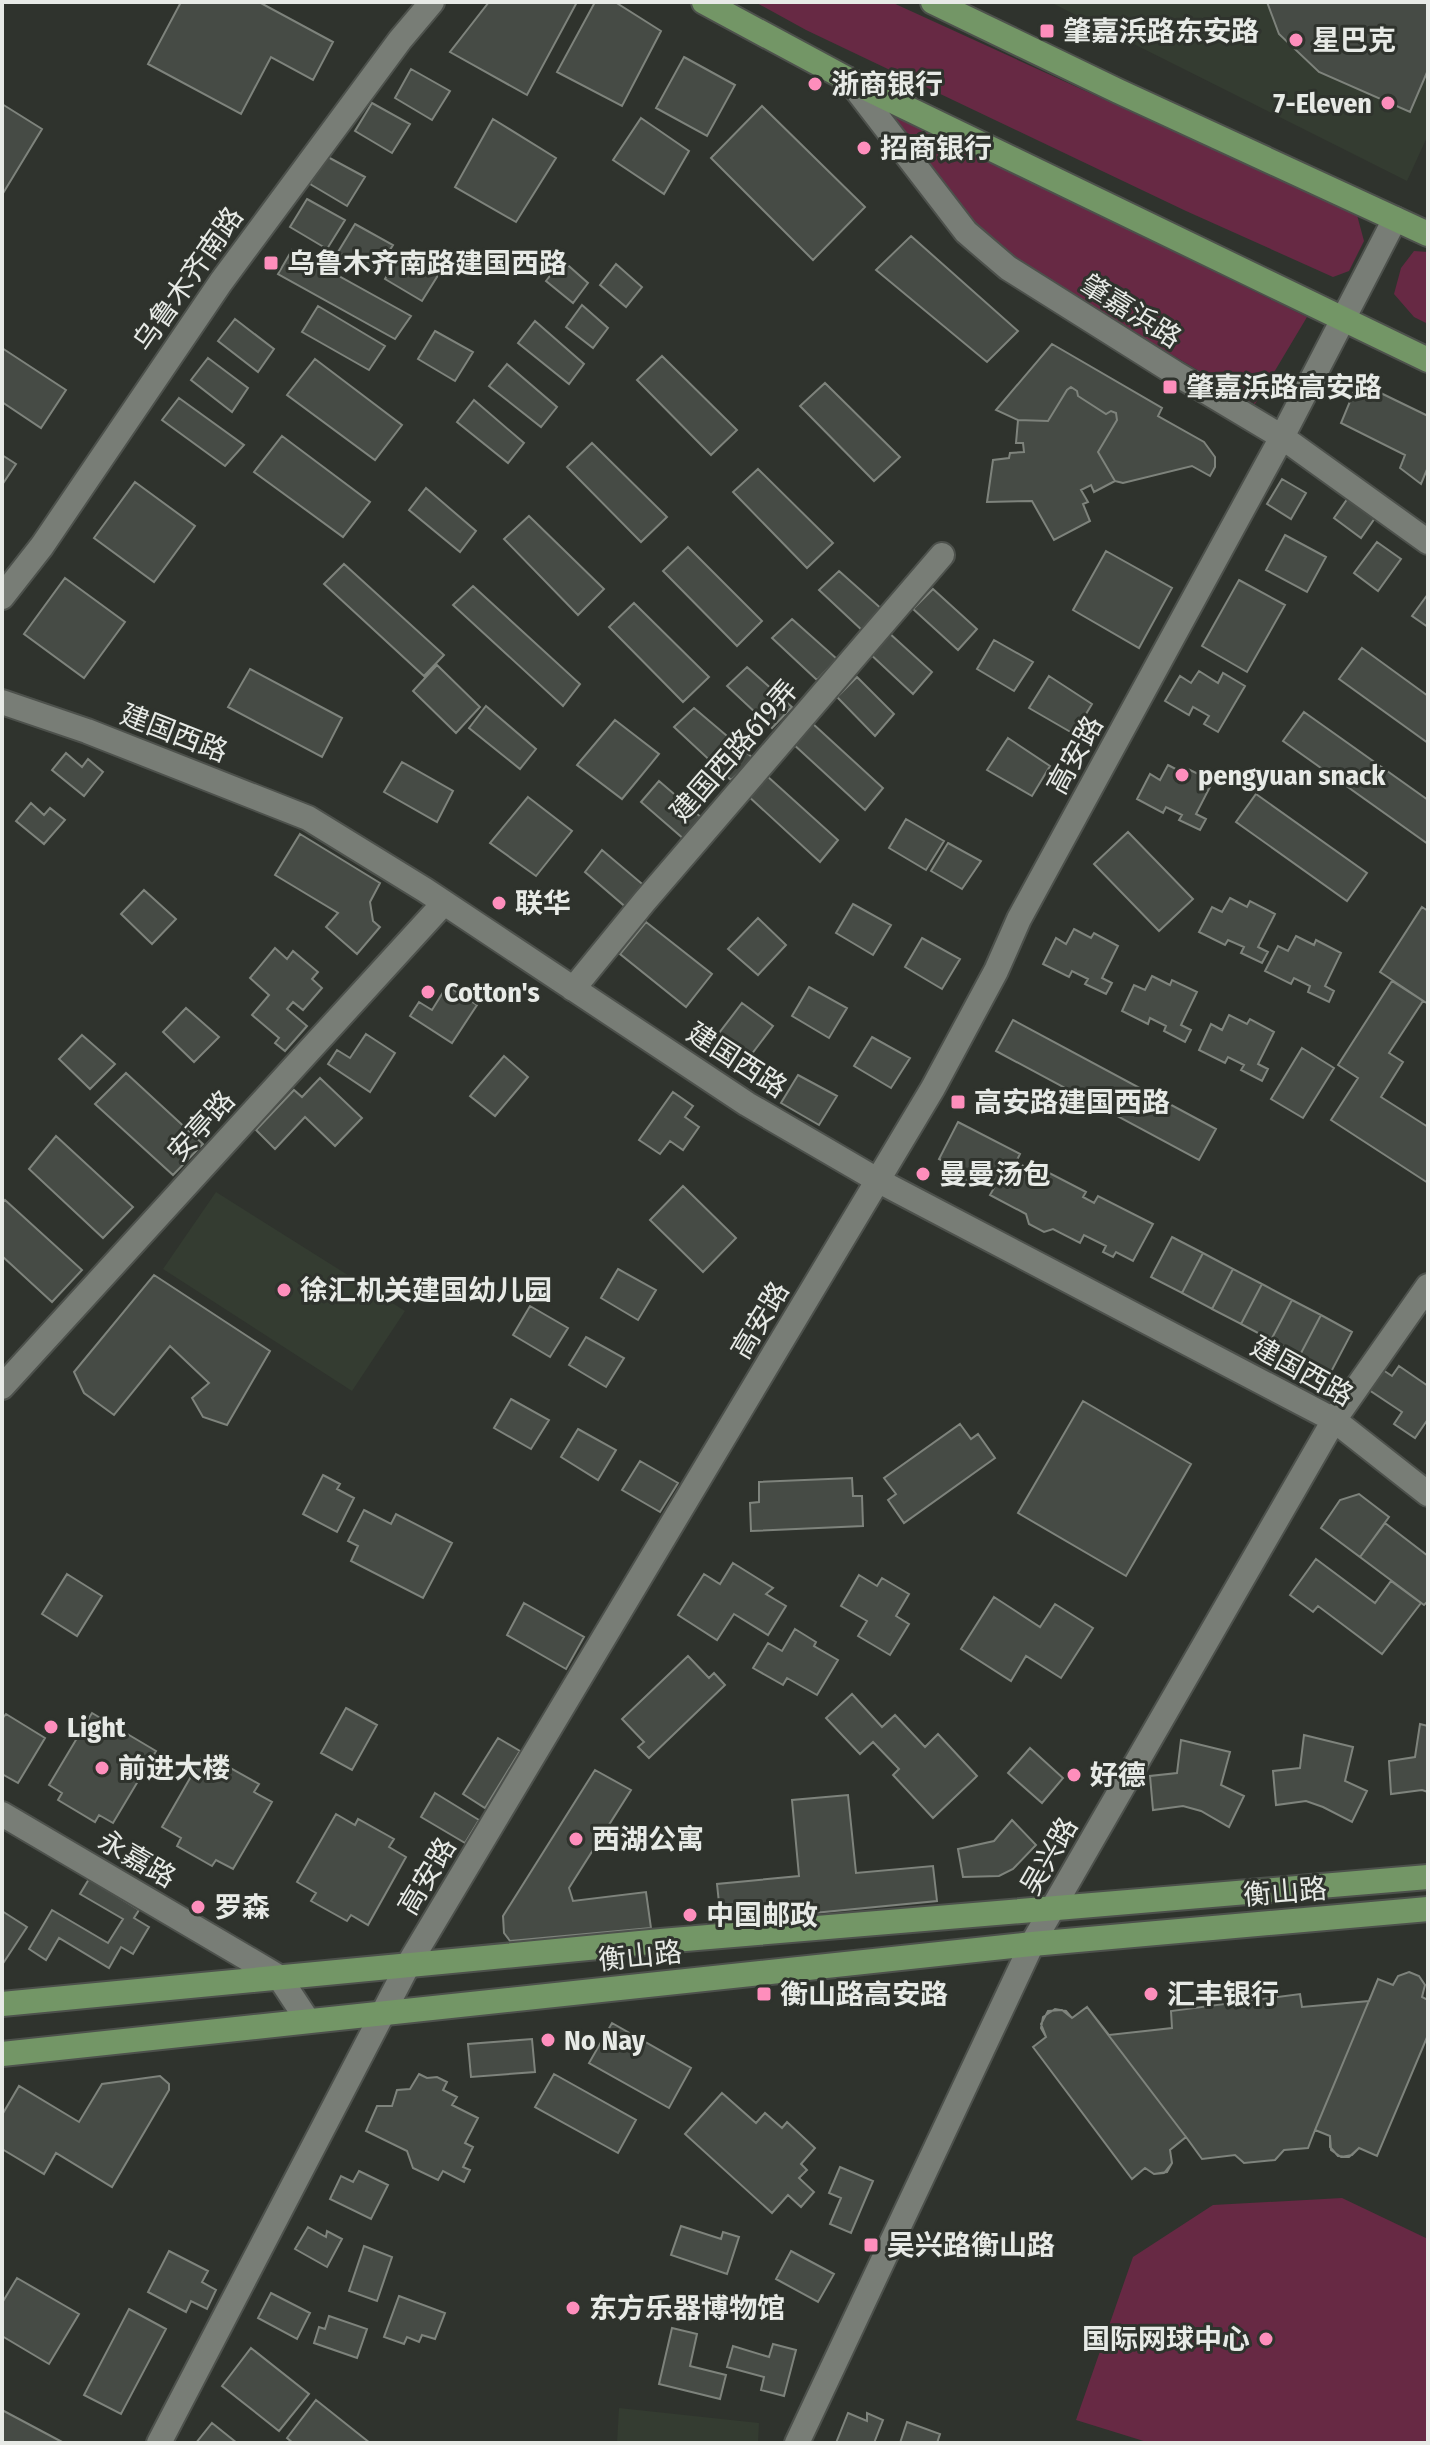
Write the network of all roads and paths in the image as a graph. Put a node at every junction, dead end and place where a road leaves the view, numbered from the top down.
1 (432, 2) edge
2 (704, 2) edge
3 (933, 2) edge
4 (849, 80) junction
5 (1395, 219) junction
6 (1428, 234) edge
7 (1343, 321) junction
8 (1428, 360) edge
9 (1282, 437) junction
10 (1428, 542) edge
11 (942, 555) dead end
12 (2, 597) edge
13 (2, 702) edge
14 (443, 904) junction
15 (573, 989) junction
16 (879, 1181) junction
17 (1428, 1286) edge
18 (2, 1387) edge
19 (1334, 1420) junction
20 (1428, 1494) edge
21 (2, 1814) edge
22 (1428, 1877) edge
23 (1054, 1907) junction
24 (1428, 1909) edge
25 (1032, 1944) junction
26 (408, 1965) junction
27 (279, 1977) junction
28 (2, 2004) edge
29 (384, 2012) junction
30 (308, 2021) junction
31 (2, 2054) edge
32 (159, 2443) edge
33 (797, 2443) edge

1 - 12 street, 乌鲁木齐南路
2 - 4 main road, 肇嘉浜路
3 - 5 main road
4 - 7 main road, 肇嘉浜路
4 - 9 street, 肇嘉浜路
5 - 6 main road
5 - 7 street, 高安路
7 - 8 main road, 肇嘉浜路
7 - 9 street, 高安路
9 - 10 street, 肇嘉浜路
9 - 16 street, 高安路
11 - 15 street, 建国西路619弄
13 - 14 street, 建国西路
14 - 15 street, 建国西路
14 - 18 street, 安亭路
15 - 16 street, 建国西路
16 - 19 street, 建国西路
16 - 26 street, 高安路
17 - 19 street, 吴兴路
19 - 20 street, 建国西路
19 - 23 street, 吴兴路
21 - 27 street, 永嘉路
22 - 23 main road, 衡山路
23 - 25 street, 吴兴路
23 - 26 main road, 衡山路
24 - 25 main road, 衡山路
25 - 29 main road, 衡山路
25 - 33 street, 吴兴路
26 - 27 main road, 衡山路
26 - 29 street, 高安路
27 - 28 main road, 衡山路
27 - 30 street, 永嘉路
29 - 30 main road, 衡山路
29 - 32 street, 高安路
30 - 31 main road, 衡山路

